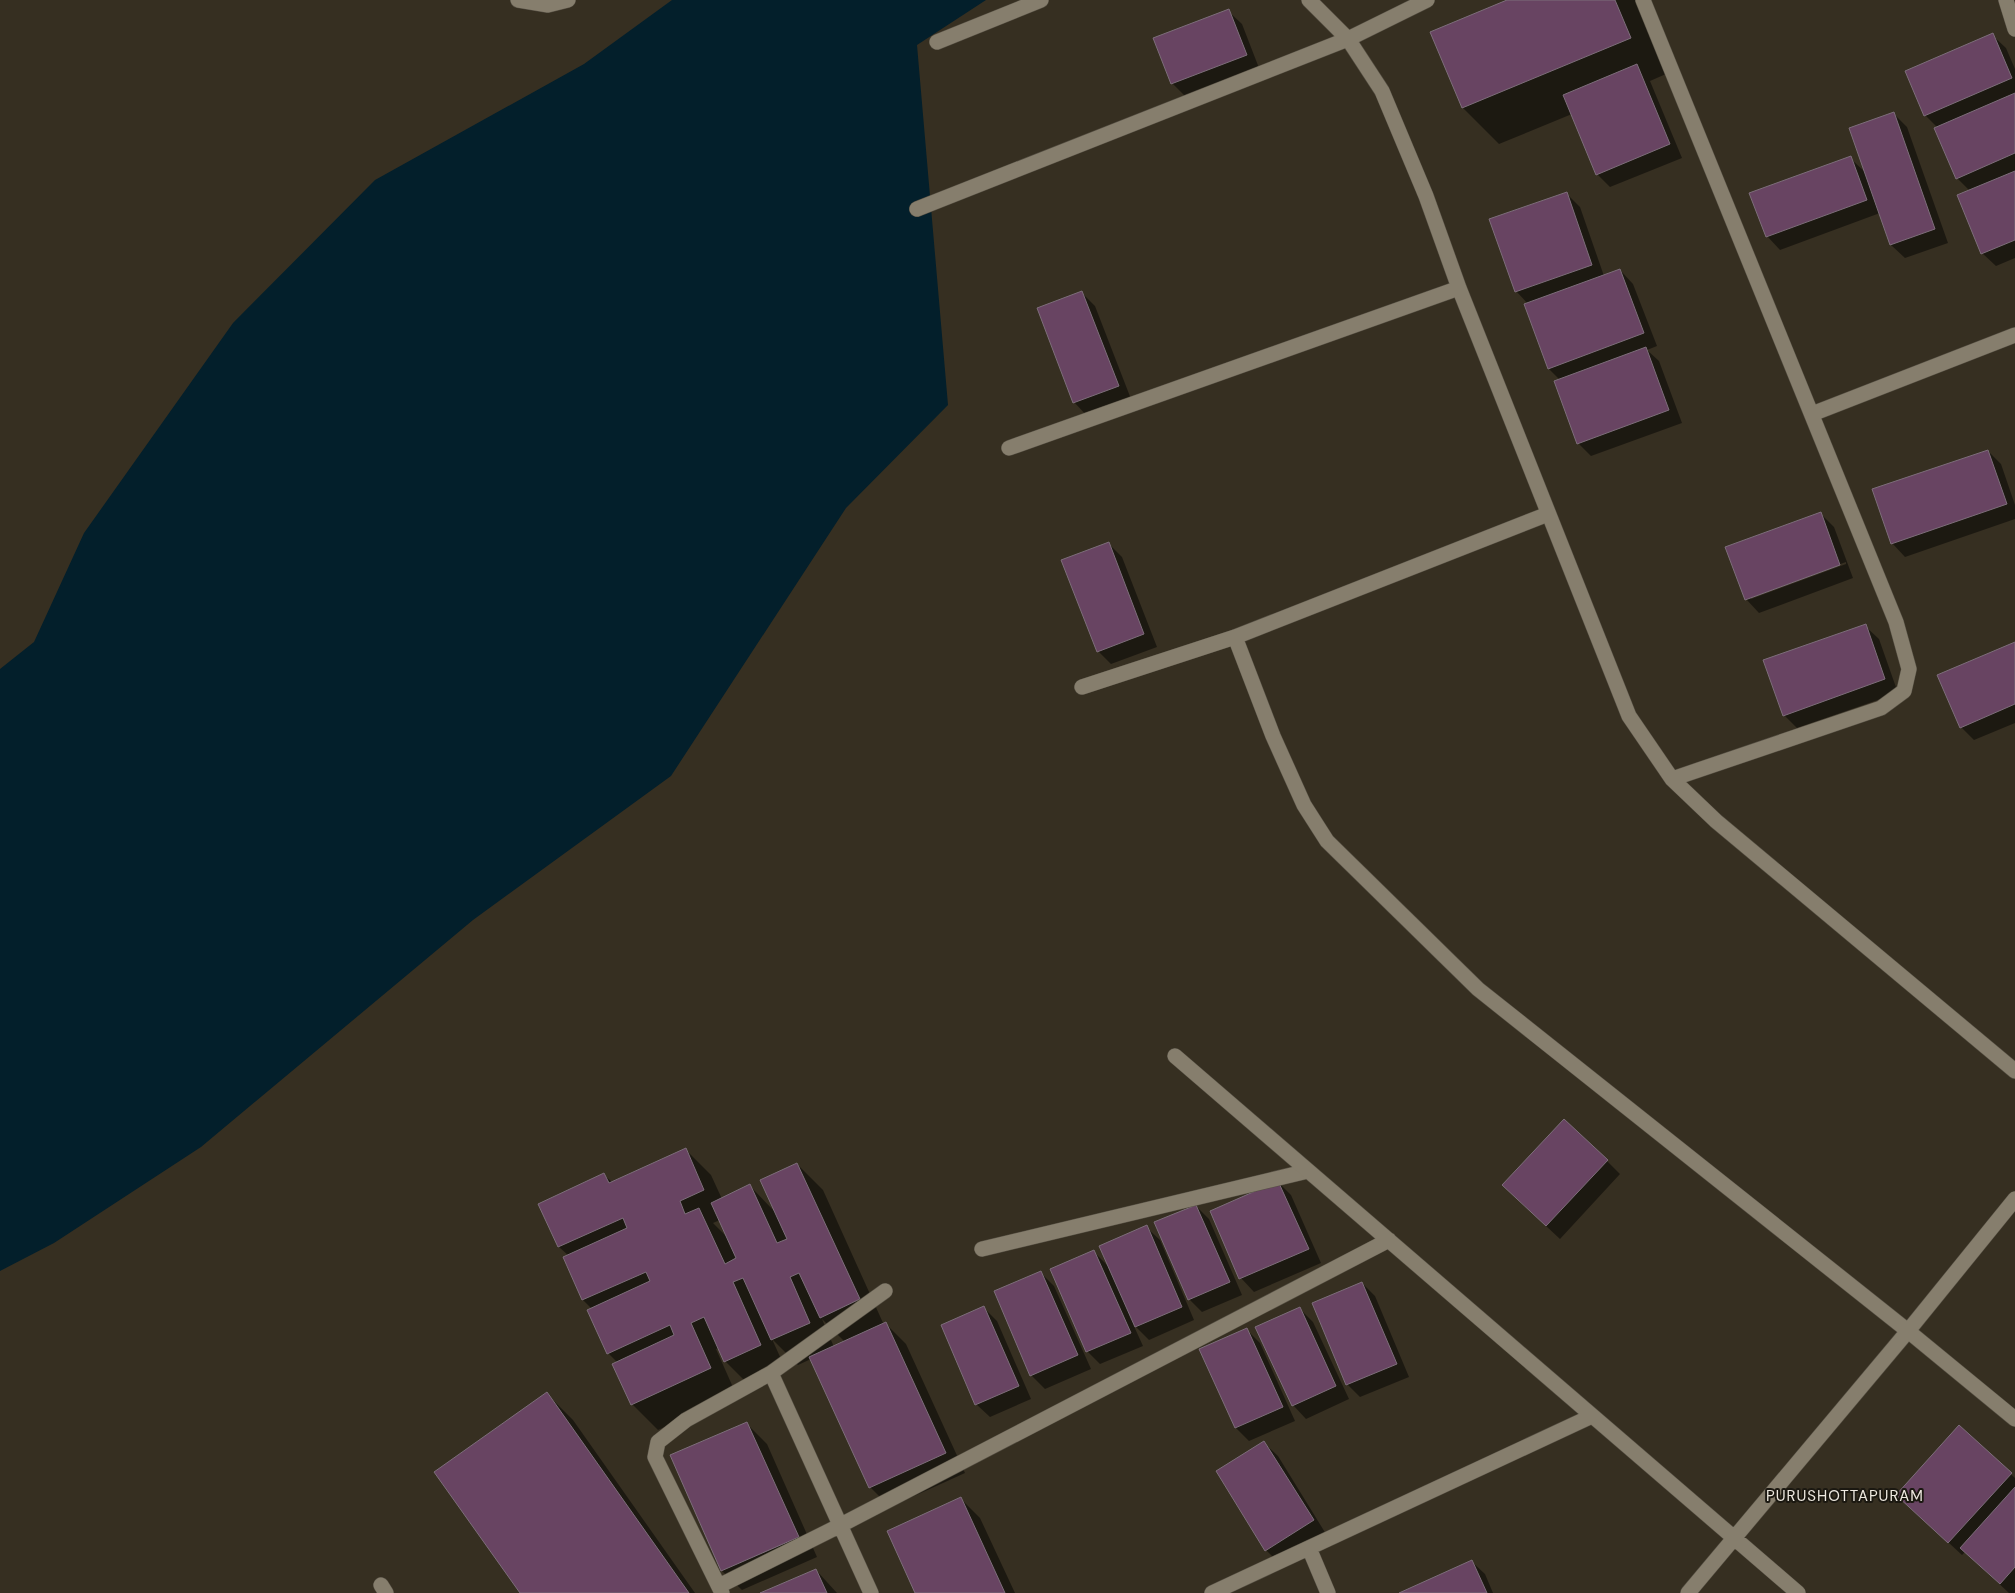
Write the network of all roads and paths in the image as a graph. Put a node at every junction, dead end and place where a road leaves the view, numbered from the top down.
1 (518, 0) edge
2 (568, 0) edge
3 (1041, 0) edge
4 (1310, 0) edge
5 (1427, 0) edge
6 (1643, 0) edge
7 (2006, 0) edge
8 (2015, 29) edge
9 (1348, 39) junction
10 (937, 42) dead end
11 (917, 209) dead end
12 (1458, 288) junction
13 (2015, 335) edge
14 (1812, 414) junction
15 (1009, 448) dead end
16 (1548, 514) junction
17 (1235, 637) junction
18 (1082, 687) dead end
19 (1672, 779) junction
20 (1175, 1056) dead end
21 (2015, 1071) edge
22 (1308, 1170) junction
23 (2015, 1199) edge
24 (1389, 1240) junction
25 (982, 1250) dead end
26 (885, 1291) dead end
27 (1908, 1331) junction
28 (770, 1373) junction
29 (1592, 1416) junction
30 (2015, 1418) edge
31 (839, 1526) junction
32 (1734, 1538) junction
33 (1309, 1548) junction
34 (720, 1590) edge
35 (871, 1593) edge
36 (1212, 1593) edge
37 (1328, 1593) edge
38 (1688, 1593) edge
39 (1798, 1593) edge

1 - 2 street
3 - 10 street
4 - 9 street
5 - 9 street
6 - 14 street
7 - 8 street
9 - 11 street
9 - 12 street
12 - 15 street
12 - 16 street
13 - 14 street
14 - 19 street
16 - 17 street
16 - 19 street
17 - 18 street
17 - 27 street
19 - 21 street
20 - 22 street
22 - 24 street
22 - 25 street
23 - 27 street
24 - 29 street
24 - 31 street
26 - 28 street
27 - 30 street
27 - 32 street
28 - 31 street
28 - 34 street
29 - 32 street
29 - 33 street
31 - 34 street
31 - 35 street
32 - 38 street
32 - 39 street
33 - 36 street
33 - 37 street

